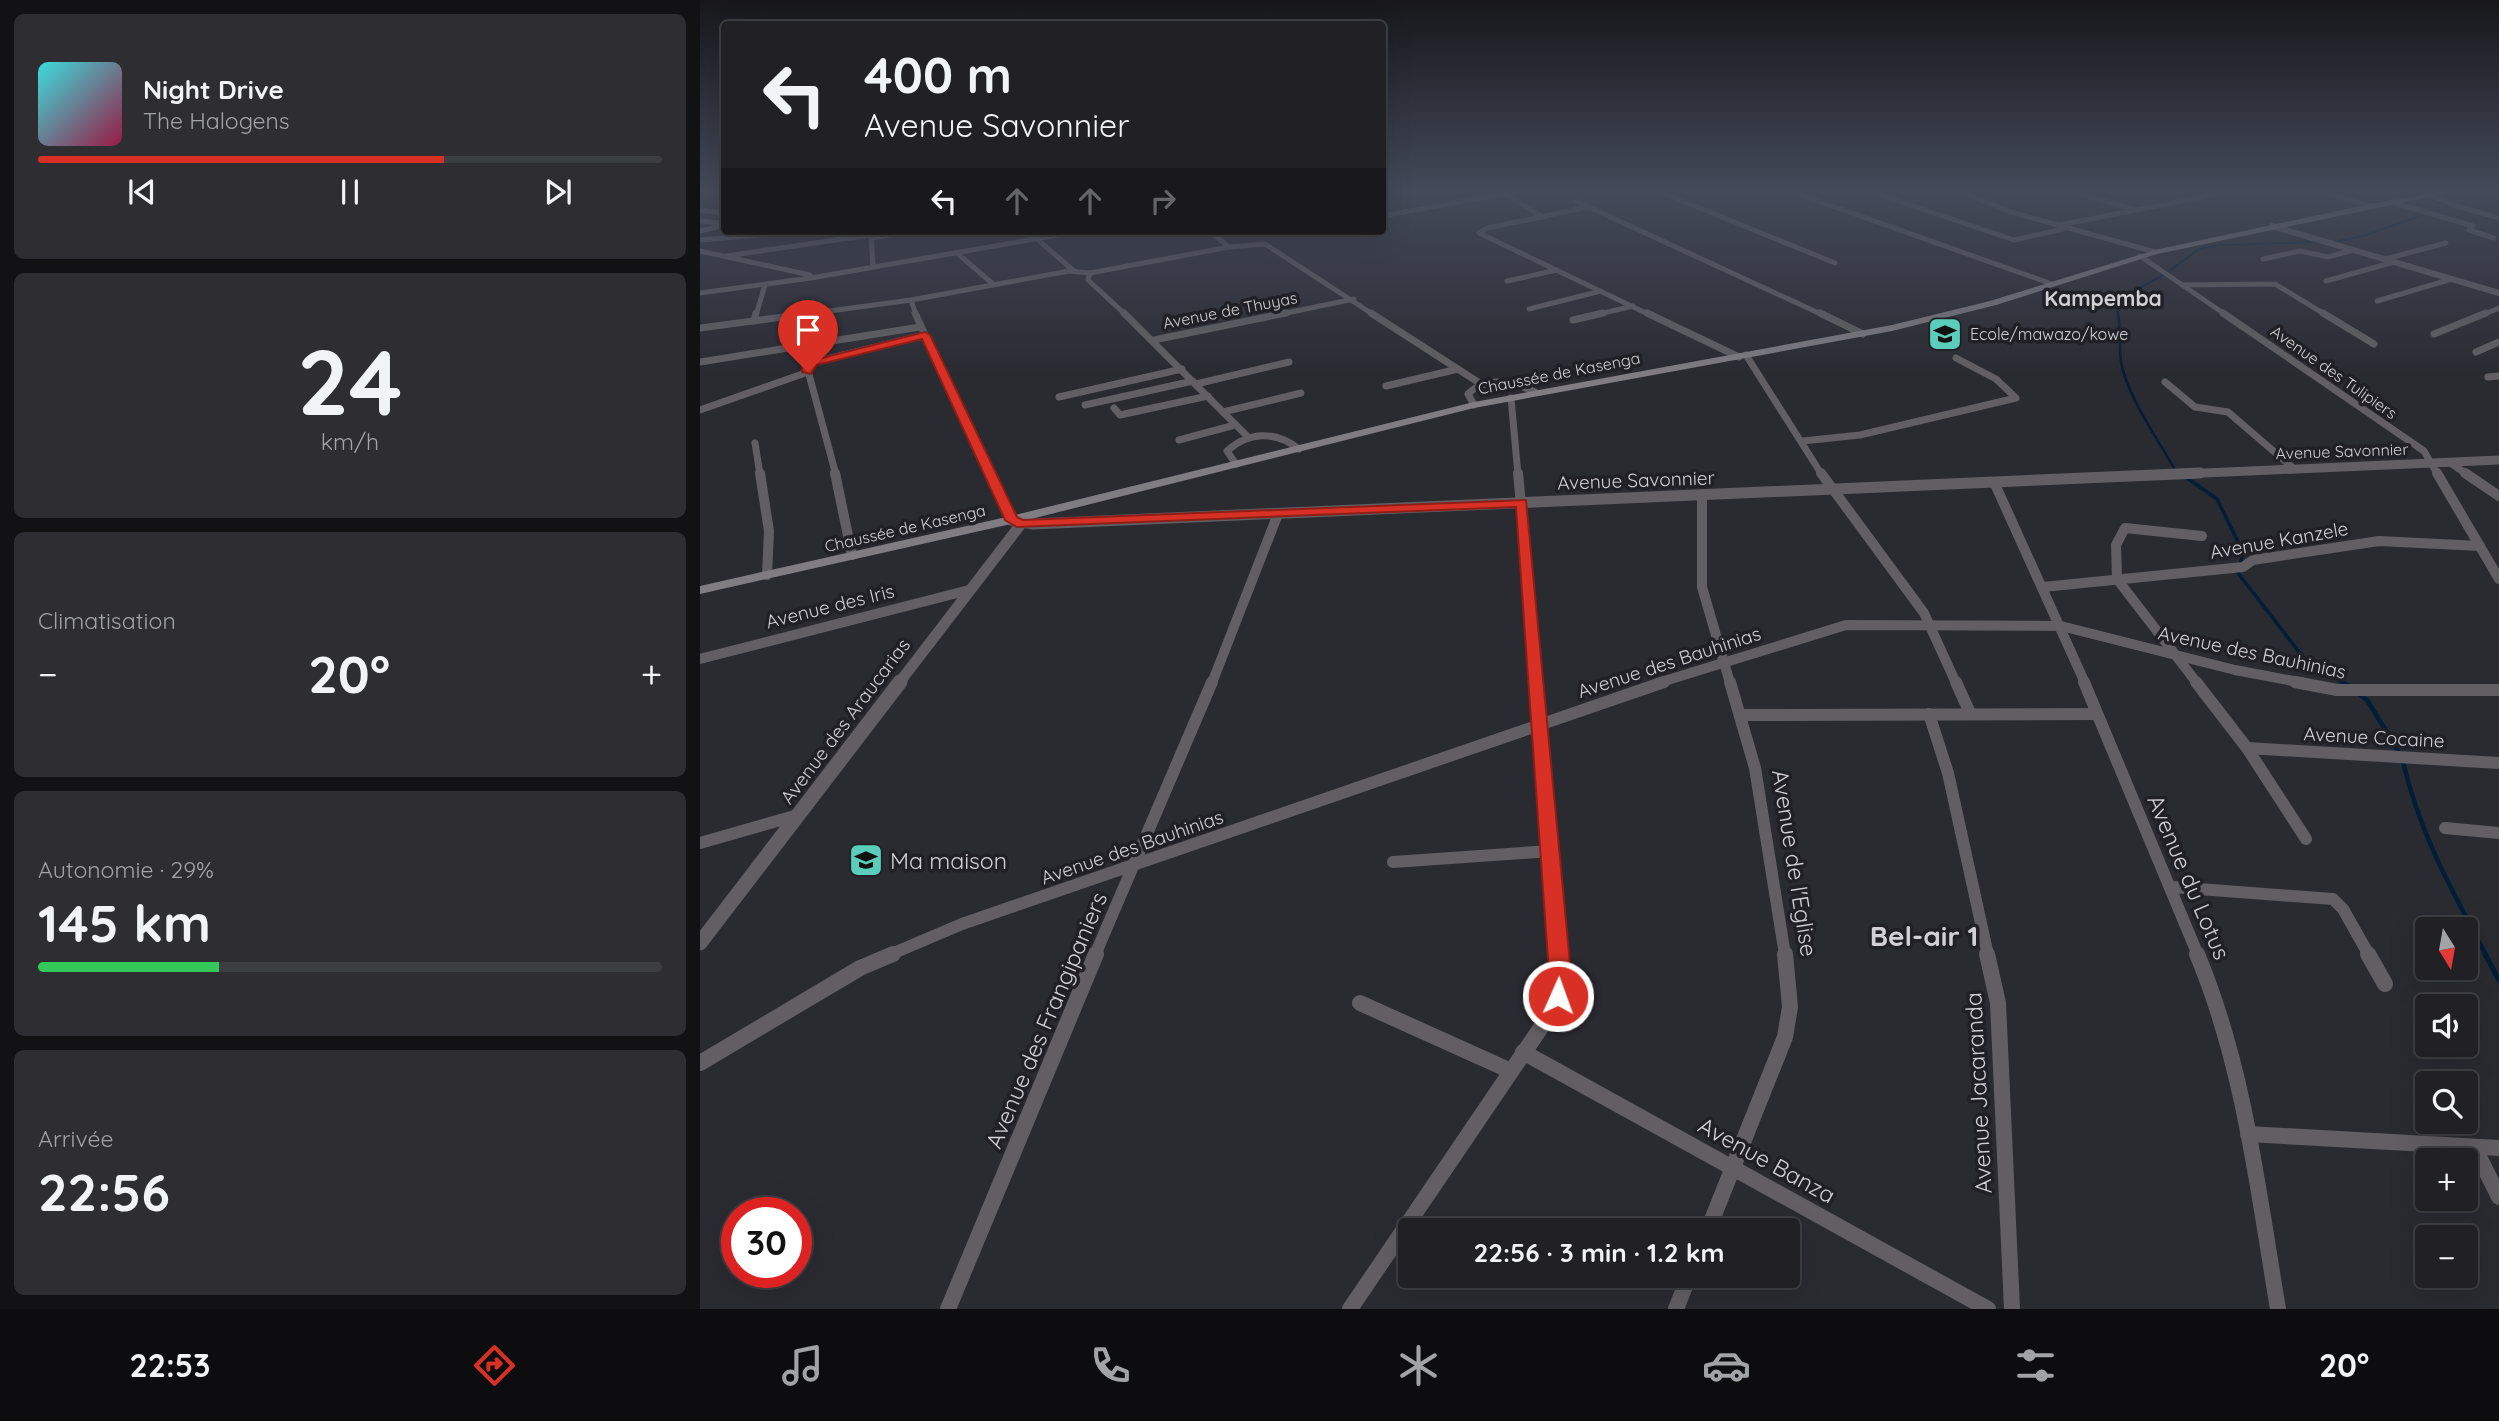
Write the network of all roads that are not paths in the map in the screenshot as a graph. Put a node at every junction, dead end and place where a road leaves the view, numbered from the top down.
1 (706, 252) edge
2 (747, 252) edge
3 (872, 252) edge
4 (962, 252) edge
5 (1052, 252) edge
6 (1202, 252) edge
7 (1281, 252) edge
8 (1519, 252) edge
9 (1691, 252) edge
10 (1808, 252) edge
11 (1962, 252) edge
12 (2155, 252) edge
13 (2295, 252) edge
14 (2305, 252) edge
15 (2347, 252) edge
16 (2361, 252) edge
17 (2411, 252) edge
18 (957, 253) junction
19 (726, 256) junction
20 (2140, 256) junction
21 (2263, 259) dead end
22 (2385, 259) junction
23 (2394, 262) junction
24 (1835, 263) dead end
25 (873, 267) junction
26 (1557, 270) junction
27 (1074, 271) junction
28 (1090, 273) junction
29 (819, 277) junction
30 (2452, 279) junction
31 (1507, 281) dead end
32 (2326, 281) dead end
33 (993, 284) junction
34 (2052, 284) junction
35 (765, 285) junction
36 (2183, 285) junction
37 (1601, 291) junction
38 (700, 293) edge
39 (2499, 293) edge
40 (1354, 299) junction
41 (911, 300) junction
42 (2377, 301) dead end
43 (1633, 306) junction
44 (2499, 308) edge
45 (1529, 309) dead end
46 (1573, 320) dead end
47 (754, 321) junction
48 (700, 328) edge
49 (923, 331) junction
50 (1863, 334) junction
51 (2434, 334) dead end
52 (1154, 340) junction
53 (2499, 342) edge
54 (2374, 344) dead end
55 (2476, 352) dead end
56 (1743, 356) junction
57 (1956, 358) dead end
58 (700, 362) edge
59 (1289, 362) dead end
60 (1182, 369) junction
61 (1458, 369) junction
62 (808, 372) junction
63 (2499, 376) edge
64 (2488, 377) dead end
65 (1195, 382) junction
66 (2165, 382) dead end
67 (1481, 384) junction
68 (1386, 386) dead end
69 (1535, 392) junction
70 (1301, 393) dead end
71 (1208, 396) junction
72 (1059, 397) dead end
73 (1511, 398) junction
74 (1085, 405) dead end
75 (1475, 405) junction
76 (1114, 408) dead end
77 (700, 410) edge
78 (1223, 412) junction
79 (1236, 425) junction
80 (1248, 437) junction
81 (1179, 440) dead end
82 (1802, 441) junction
83 (755, 443) dead end
84 (1299, 449) junction
85 (2499, 460) edge
86 (2449, 462) junction
87 (2432, 463) junction
88 (1236, 464) junction
89 (2293, 468) junction
90 (1994, 482) junction
91 (1831, 489) junction
92 (1702, 495) junction
93 (2499, 496) edge
94 (1522, 503) junction
95 (1278, 514) junction
96 (1016, 522) junction
97 (2202, 536) dead end
98 (2480, 546) junction
99 (852, 555) junction
100 (768, 575) junction
101 (2117, 579) junction
102 (2499, 579) edge
103 (2043, 587) junction
104 (700, 590) edge
105 (969, 590) junction
106 (1930, 624) junction
107 (2061, 626) junction
108 (2176, 656) junction
109 (700, 659) edge
110 (1724, 662) junction
111 (2499, 690) edge
112 (1929, 713) junction
113 (1970, 713) junction
114 (2096, 714) junction
115 (1742, 715) junction
116 (1542, 723) junction
117 (2247, 748) junction
118 (2499, 763) edge
119 (798, 814) junction
120 (2445, 828) dead end
121 (2499, 833) edge
122 (2306, 839) dead end
123 (700, 843) edge
124 (1551, 851) junction
125 (1393, 862) dead end
126 (1132, 866) junction
127 (2172, 887) junction
128 (700, 943) edge
129 (2385, 984) dead end
130 (1360, 1003) dead end
131 (1523, 1052) junction
132 (700, 1063) edge
133 (1511, 1070) junction
134 (2248, 1134) junction
135 (2474, 1147) junction
136 (2499, 1148) edge
137 (1733, 1167) junction
138 (2499, 1197) edge
139 (1713, 1218) edge
140 (1684, 1288) edge
141 (948, 1309) edge
142 (1350, 1309) edge
143 (1676, 1309) edge
144 (1988, 1309) edge
145 (2012, 1309) edge
146 (2278, 1309) edge

1 - 19 street
2 - 19 street
3 - 25 street
4 - 18 street
5 - 27 street
6 - 28 street
7 - 40 street
8 - 26 street
9 - 50 street
10 - 24 street
11 - 34 street
12 - 20 main road, Chaussée de Kasenga
13 - 21 street
14 - 15 street
16 - 22 street
17 - 22 street
18 - 25 street
18 - 33 street
19 - 29 street
20 - 34 main road, Chaussée de Kasenga
20 - 36 street, Avenue des Tulipiers
22 - 23 street
23 - 30 street
23 - 32 street
25 - 29 street
26 - 31 street
26 - 37 street
27 - 28 street
27 - 33 street
28 - 52 street
29 - 35 street
30 - 39 street
30 - 42 street
33 - 41 street
34 - 50 main road, Chaussée de Kasenga
35 - 38 street
35 - 47 street
36 - 54 street
36 - 87 street, Avenue des Tulipiers
37 - 43 street
37 - 45 street
40 - 52 street, Avenue de Thuyas
40 - 61 street
41 - 47 street
41 - 49 street
43 - 46 street
43 - 56 street
44 - 51 street
47 - 48 street
49 - 58 street
49 - 62 street
49 - 96 street
50 - 56 main road, Chaussée de Kasenga
52 - 60 street
53 - 55 street
56 - 69 main road, Chaussée de Kasenga
56 - 82 street
57 - 82 street
59 - 65 street
60 - 65 street
60 - 72 street
61 - 67 street
61 - 68 street
62 - 77 street
62 - 99 street
63 - 64 street
65 - 71 street
65 - 74 street
66 - 89 street
67 - 69 street
67 - 75 street
69 - 73 main road, Chaussée de Kasenga
70 - 78 street
71 - 76 street
71 - 78 street
73 - 75 main road, Chaussée de Kasenga
73 - 94 street
75 - 84 main road, Chaussée de Kasenga
78 - 79 street
79 - 80 street
79 - 81 street
80 - 84 street
80 - 88 street
82 - 91 street
83 - 100 street
84 - 88 main road, Chaussée de Kasenga
85 - 86 street, Avenue Savonnier
86 - 87 street, Avenue Savonnier
86 - 93 street
87 - 89 street, Avenue Savonnier
87 - 98 street, Avenue des Tulipiers
88 - 96 main road, Chaussée de Kasenga
89 - 90 street, Avenue Savonnier
90 - 91 street, Avenue Savonnier
90 - 103 street, Avenue du Lotus
91 - 92 street, Avenue Savonnier
91 - 106 street
92 - 94 street, Avenue Savonnier
92 - 110 street, Avenue de l'Eglise
94 - 95 street, Avenue Savonnier
94 - 116 street
95 - 96 street, Avenue Savonnier
95 - 126 street, Avenue des Frangipaniers
96 - 99 main road, Chaussée de Kasenga
96 - 105 street, Avenue des Araucarias
97 - 101 street
98 - 101 street, Avenue Kanzele
98 - 102 street, Avenue des Tulipiers
99 - 100 main road, Chaussée de Kasenga
100 - 104 main road, Chaussée de Kasenga
101 - 103 street, Avenue Kanzele
101 - 108 street
103 - 107 street, Avenue du Lotus
105 - 109 street, Avenue des Iris
105 - 119 street, Avenue des Araucarias
106 - 107 street, Avenue des Bauhinias
106 - 110 street, Avenue des Bauhinias
106 - 113 street
107 - 108 street, Avenue des Bauhinias
107 - 114 street, Avenue du Lotus
108 - 111 street, Avenue des Bauhinias
108 - 117 street
110 - 115 street, Avenue de l'Eglise
110 - 116 street, Avenue des Bauhinias
112 - 113 street
112 - 115 street
112 - 145 street, Avenue Jacaranda
113 - 114 street
114 - 127 street, Avenue du Lotus
115 - 137 street, Avenue de l'Eglise
116 - 124 street
116 - 126 street, Avenue des Bauhinias
117 - 118 street, Avenue Cocaine
117 - 122 street
119 - 123 street
119 - 128 street, Avenue des Araucarias
120 - 121 street
124 - 125 street
124 - 131 street
126 - 132 street, Avenue des Bauhinias
126 - 141 street, Avenue des Frangipaniers
127 - 129 street
127 - 134 street, Avenue du Lotus
130 - 133 street
131 - 133 street
131 - 137 street, Avenue Banza
133 - 142 street
134 - 135 street
134 - 146 street, Avenue du Lotus
135 - 136 street
135 - 138 street
137 - 139 street, Avenue de l'Eglise
137 - 144 street, Avenue Banza
140 - 143 street

